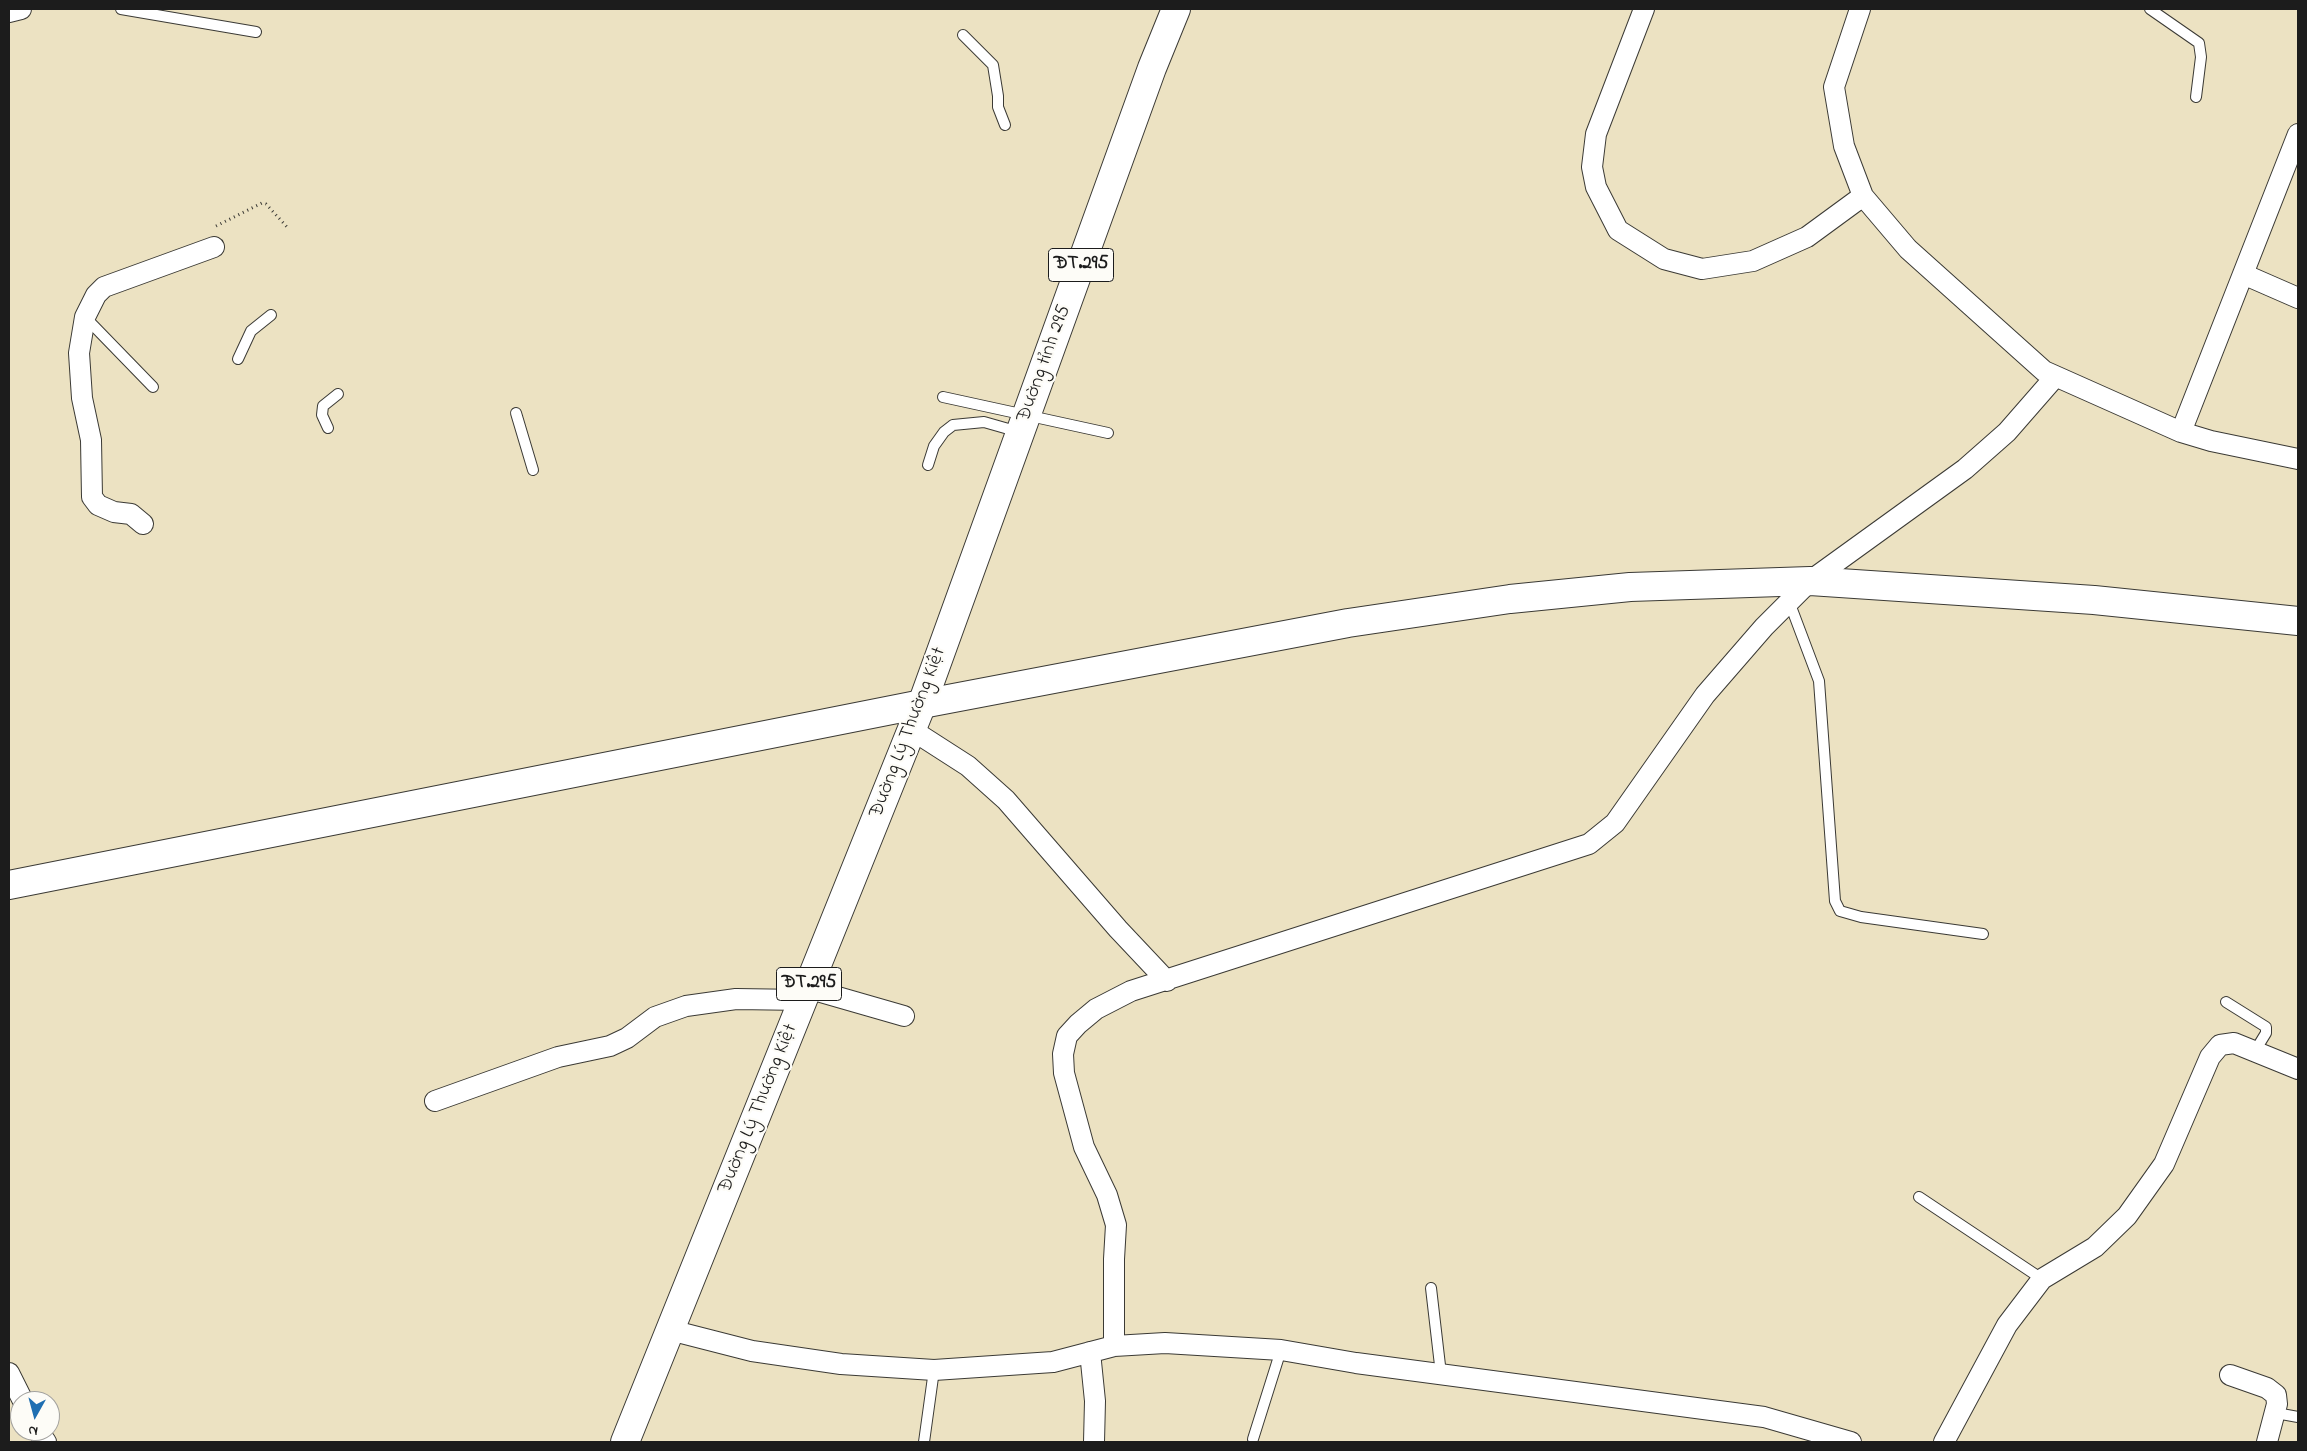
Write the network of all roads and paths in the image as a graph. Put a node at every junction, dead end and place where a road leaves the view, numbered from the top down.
1 (21, 9) edge
2 (121, 9) edge
3 (1176, 9) edge
4 (1644, 9) edge
5 (1860, 9) edge
6 (2150, 9) edge
7 (9, 12) edge
8 (256, 32) dead end
9 (963, 35) dead end
10 (2196, 97) dead end
11 (1004, 126) dead end
12 (2298, 134) edge
13 (1863, 196) junction
14 (286, 227) dead end
15 (213, 238) joint
16 (2243, 274) junction
17 (2298, 298) edge
18 (271, 316) dead end
19 (85, 317) junction
20 (238, 360) dead end
21 (2055, 377) junction
22 (154, 387) dead end
23 (338, 394) dead end
24 (943, 397) dead end
25 (516, 413) dead end
26 (1024, 424) junction
27 (328, 428) dead end
28 (2181, 432) junction
29 (1108, 433) dead end
30 (2298, 460) edge
31 (928, 465) dead end
32 (533, 470) dead end
33 (988, 523) joint
34 (143, 524) dead end
35 (1810, 581) junction
36 (1790, 604) junction
37 (2298, 621) edge
38 (922, 704) junction
39 (912, 730) junction
40 (9, 885) edge
41 (1983, 934) dead end
42 (1167, 980) junction
43 (804, 996) junction
44 (2226, 1002) dead end
45 (904, 1016) dead end
46 (2255, 1051) junction
47 (2298, 1069) edge
48 (435, 1101) dead end
49 (1919, 1197) dead end
50 (2042, 1279) junction
51 (1431, 1288) dead end
52 (670, 1330) junction
53 (1114, 1346) junction
54 (1281, 1350) junction
55 (1090, 1352) junction
56 (934, 1370) junction
57 (9, 1373) edge
58 (1441, 1374) junction
59 (2230, 1374) dead end
60 (18, 1391) edge
61 (2276, 1413) junction
62 (2298, 1417) edge
63 (1253, 1439) dead end
64 (624, 1442) edge
65 (924, 1442) edge
66 (1094, 1442) edge
67 (1851, 1442) edge
68 (1944, 1442) edge
69 (2267, 1442) edge

1 - 7 street
2 - 8 lane
3 - 26 street, Đường tỉnh 295 / ĐT.295
4 - 13 street
5 - 13 street
6 - 10 lane
9 - 11 lane
12 - 16 street
13 - 21 street
14 - 15 path
15 - 19 street
16 - 17 street
16 - 28 street
18 - 20 lane
19 - 22 lane
19 - 34 street
21 - 28 street
21 - 35 street
23 - 27 lane
24 - 26 lane
25 - 32 lane
26 - 29 lane
26 - 31 lane
26 - 33 street, Đường tỉnh 295 / ĐT.295
28 - 30 street
33 - 38 street, Đường Lý Thường Kiệt / ĐT.295
35 - 36 street
35 - 37 street
35 - 38 street
36 - 41 lane
36 - 42 street
38 - 39 street, Đường Lý Thường Kiệt / ĐT.295
38 - 40 street
39 - 42 street
39 - 43 street, Đường Lý Thường Kiệt / ĐT.295
42 - 53 street
43 - 45 street
43 - 48 street
43 - 52 street, Đường Lý Thường Kiệt / ĐT.295
44 - 46 lane
46 - 47 street
46 - 50 street
49 - 50 lane
50 - 68 street
51 - 58 lane
52 - 56 street
52 - 64 street, Đường Lý Thường Kiệt / ĐT.295
53 - 54 street
53 - 55 street
54 - 58 street
54 - 63 lane
55 - 56 street
55 - 66 street
56 - 65 lane
57 - 60 street
58 - 67 street
59 - 61 street
61 - 62 lane
61 - 69 street

